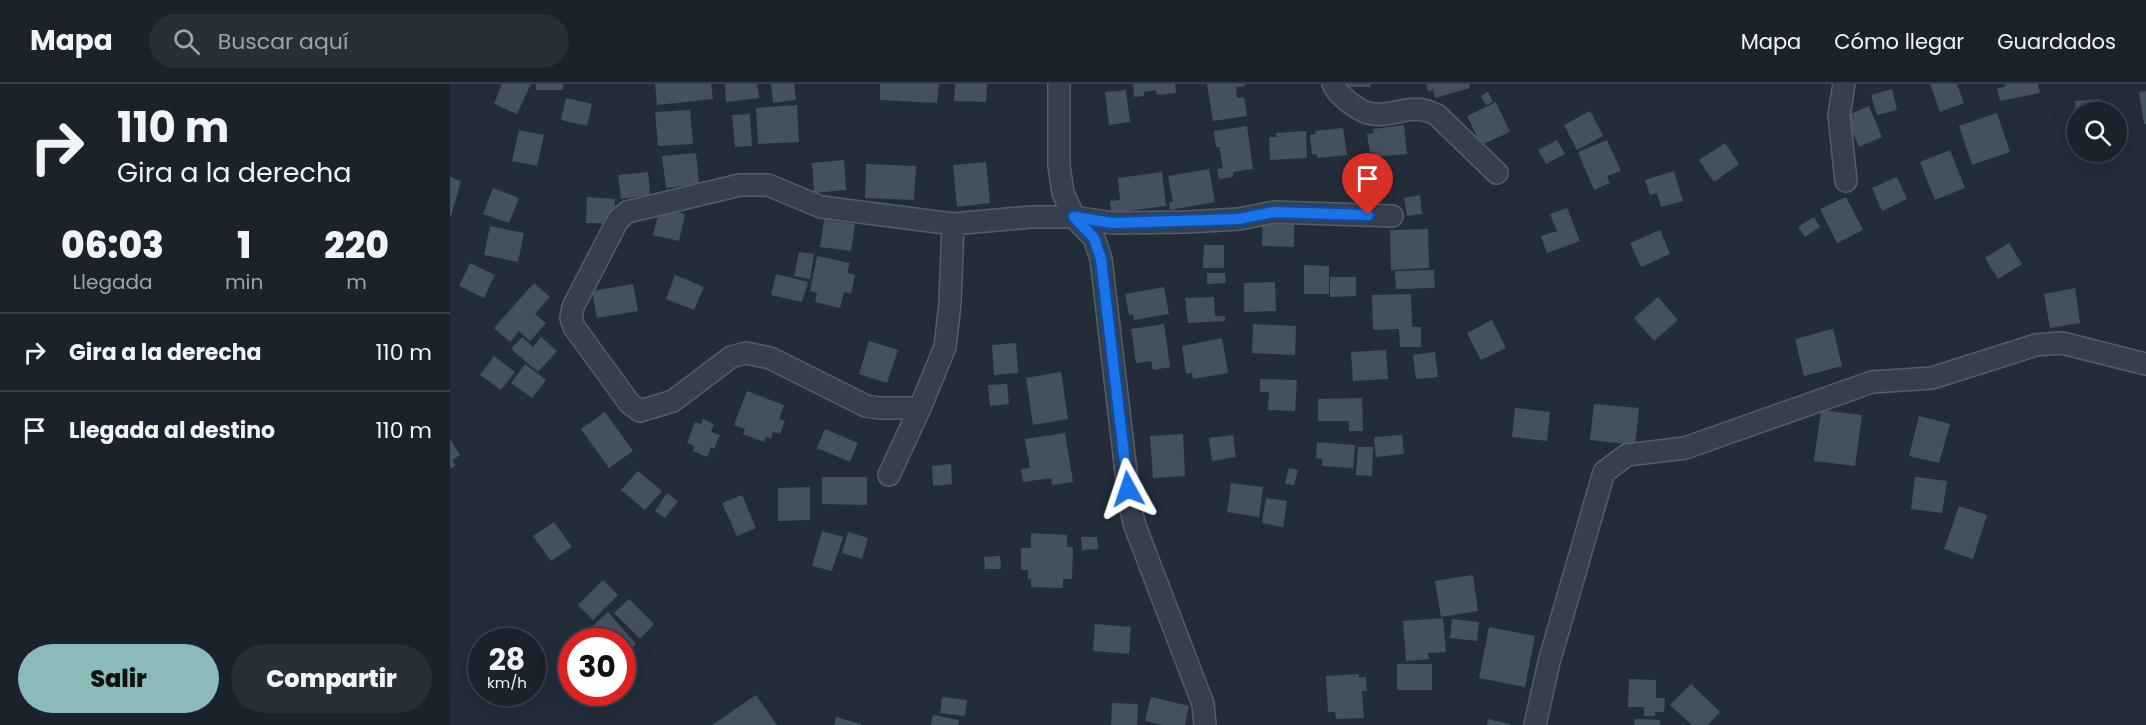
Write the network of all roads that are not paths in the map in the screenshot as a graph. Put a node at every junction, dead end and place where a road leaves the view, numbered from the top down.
1 (1059, 84) edge
2 (1332, 84) edge
3 (1844, 84) edge
4 (1497, 173) dead end
5 (1846, 181) dead end
6 (1392, 216) dead end
7 (1074, 217) junction
8 (953, 224) junction
9 (2146, 364) edge
10 (920, 408) junction
11 (889, 475) dead end
12 (1205, 725) edge
13 (1535, 725) edge

1 - 7 street
2 - 4 street
3 - 5 street
6 - 7 street
7 - 8 street
7 - 12 street
8 - 10 street
8 - 10 street
9 - 13 street
10 - 11 street

